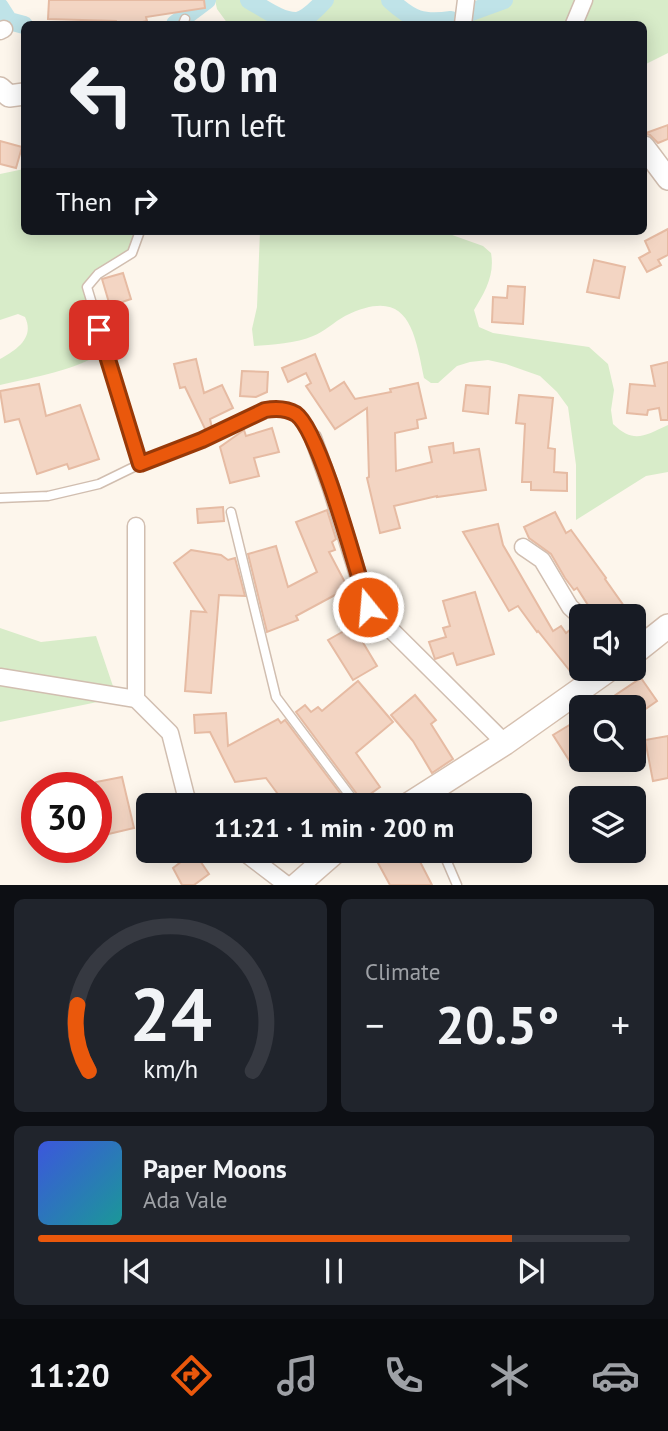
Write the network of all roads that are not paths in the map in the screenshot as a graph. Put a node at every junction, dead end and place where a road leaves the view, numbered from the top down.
1 (466, 0) edge
2 (584, 0) edge
3 (463, 21) edge
4 (575, 21) edge
5 (647, 151) edge
6 (668, 179) edge
7 (139, 235) edge
8 (313, 438) joint
9 (140, 464) junction
10 (0, 498) edge
11 (231, 512) dead end
12 (136, 526) dead end
13 (523, 547) dead end
14 (569, 605) edge
15 (668, 626) edge
16 (646, 643) edge
17 (0, 677) edge
18 (593, 681) edge
19 (136, 699) junction
20 (505, 743) junction
21 (186, 793) edge
22 (348, 793) edge
23 (431, 793) edge
24 (258, 863) edge
25 (322, 863) edge
26 (448, 863) edge
27 (286, 885) edge
28 (297, 885) edge
29 (457, 885) edge

1 - 3 street
2 - 4 street
5 - 6 street
7 - 9 lane
8 - 9 lane
8 - 20 street
9 - 10 lane
11 - 22 lane
12 - 19 street
13 - 14 street
15 - 16 main road
17 - 19 street
18 - 20 main road
19 - 21 street
20 - 23 main road
24 - 27 street
25 - 28 main road
26 - 29 lane

